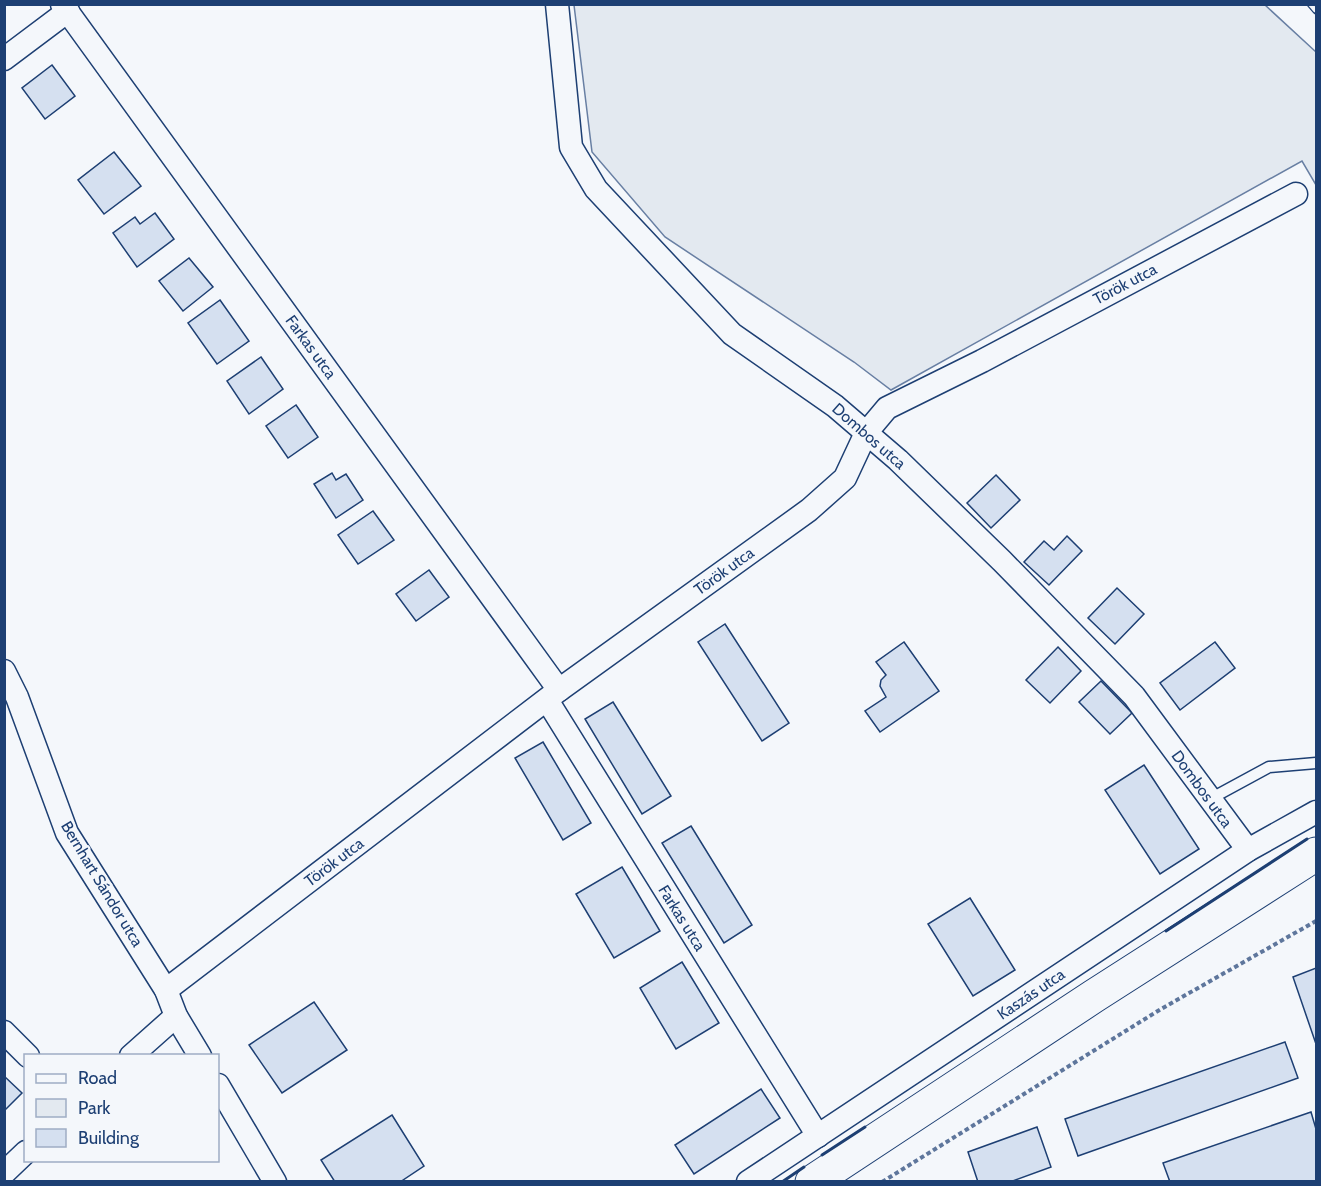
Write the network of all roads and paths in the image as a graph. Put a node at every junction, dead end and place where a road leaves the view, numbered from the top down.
1 (556, 4) edge
2 (65, 8) edge
3 (4, 59) edge
4 (1296, 194) dead end
5 (866, 433) junction
6 (4, 672) edge
7 (553, 695) junction
8 (1317, 763) edge
9 (1210, 800) junction
10 (1317, 812) edge
11 (1248, 850) junction
12 (1317, 854) edge
13 (1317, 921) edge
14 (166, 990) junction
15 (176, 1016) junction
16 (4, 1032) edge
17 (26, 1054) edge
18 (132, 1054) edge
19 (199, 1054) edge
20 (219, 1087) edge
21 (818, 1136) junction
22 (24, 1154) edge
23 (4, 1173) edge
24 (275, 1182) edge
25 (748, 1182) edge
26 (812, 1182) edge
27 (882, 1182) edge

1 - 5 street, Dombos utca
2 - 3 street
2 - 7 street, Farkas utca
4 - 5 street, Török utca
5 - 7 street, Török utca
5 - 9 street, Dombos utca
6 - 14 street, Bernhart Sándor utca
7 - 14 street, Török utca
7 - 21 street, Farkas utca
8 - 9 lane
9 - 11 street, Dombos utca
10 - 11 street, Kaszás utca
11 - 21 street, Kaszás utca
12 - 26 main road
13 - 27 path
14 - 15 street, Bernhart Sándor utca
15 - 18 street
15 - 19 street, Bernhart Sándor utca
16 - 17 street
20 - 24 street
21 - 25 street, Kaszás utca
22 - 23 street

